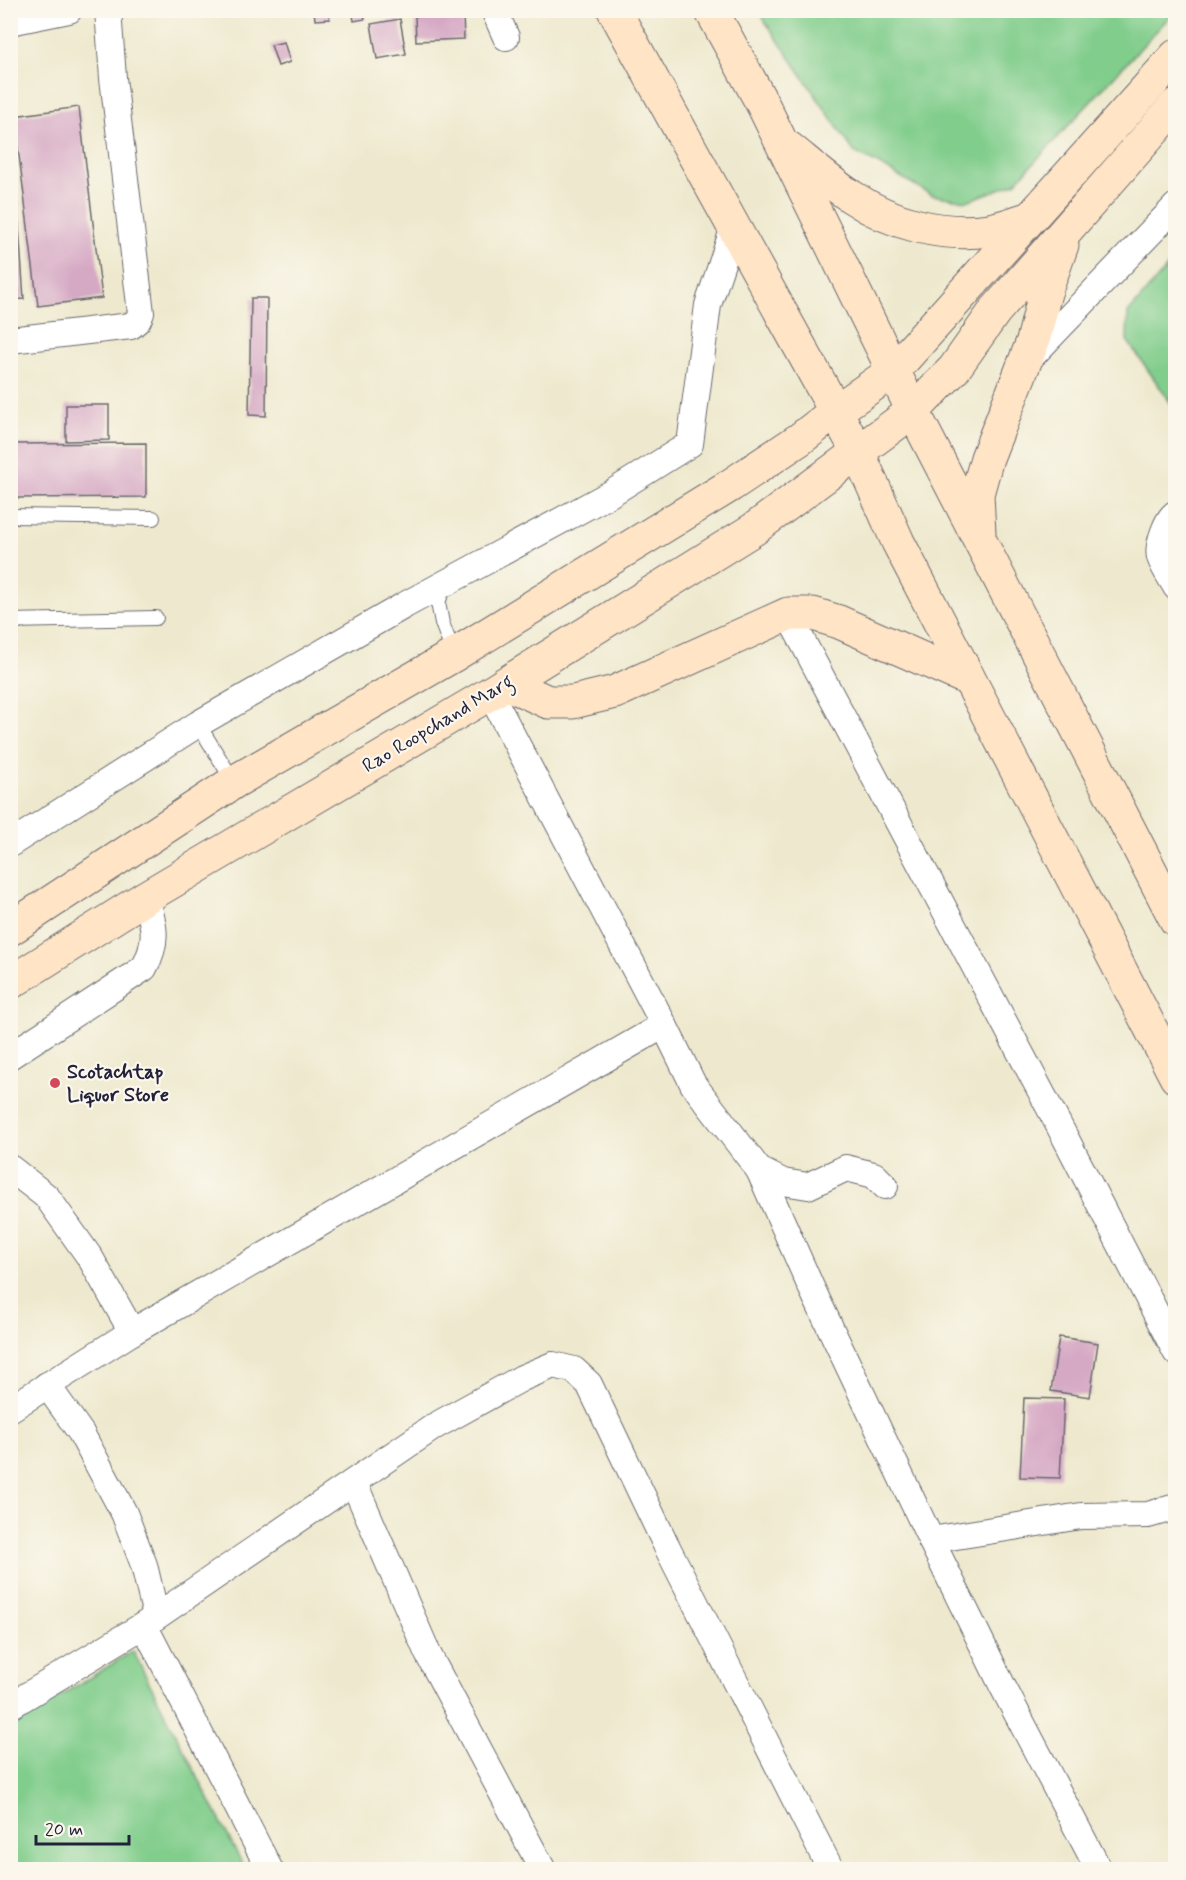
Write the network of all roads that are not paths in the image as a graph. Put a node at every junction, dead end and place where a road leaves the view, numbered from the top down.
1 (69, 10) edge
2 (108, 10) edge
3 (494, 10) edge
4 (614, 10) edge
5 (711, 10) edge
6 (10, 22) edge
7 (506, 37) dead end
8 (1176, 56) edge
9 (1176, 105) edge
10 (781, 142) junction
11 (1176, 206) edge
12 (1030, 218) junction
13 (734, 227) junction
14 (1069, 227) junction
15 (10, 340) edge
16 (1024, 364) junction
17 (893, 371) junction
18 (836, 411) junction
19 (913, 411) junction
20 (858, 452) junction
21 (1176, 513) edge
22 (10, 516) edge
23 (153, 518) dead end
24 (980, 540) junction
25 (445, 584) junction
26 (1176, 587) edge
27 (788, 614) junction
28 (156, 618) dead end
29 (10, 621) edge
30 (454, 655) junction
31 (968, 678) junction
32 (498, 688) junction
33 (198, 724) junction
34 (234, 782) junction
35 (10, 844) edge
36 (146, 897) junction
37 (1176, 920) edge
38 (10, 929) edge
39 (10, 983) edge
40 (664, 1025) junction
41 (10, 1056) edge
42 (1176, 1077) edge
43 (10, 1168) edge
44 (759, 1170) junction
45 (885, 1186) dead end
46 (132, 1332) junction
47 (1176, 1352) edge
48 (47, 1385) junction
49 (10, 1409) edge
50 (354, 1483) junction
51 (1176, 1507) edge
52 (931, 1540) junction
53 (150, 1621) junction
54 (10, 1706) edge
55 (270, 1869) edge
56 (543, 1869) edge
57 (831, 1869) edge
58 (1099, 1869) edge

1 - 6 street
2 - 15 street
3 - 7 street
4 - 13 main road
5 - 10 main road
8 - 12 main road
9 - 14 main road, Rao Roopchand Marg
10 - 12 main road
10 - 17 main road
11 - 16 street
12 - 17 main road
13 - 18 main road
13 - 25 street
14 - 16 main road
14 - 19 main road, Rao Roopchand Marg
16 - 24 main road
17 - 18 main road
17 - 19 main road
18 - 20 main road
18 - 30 main road
19 - 20 main road, Rao Roopchand Marg
19 - 24 main road
20 - 31 main road
20 - 32 main road, Rao Roopchand Marg
21 - 26 street
22 - 23 lane
24 - 37 main road
25 - 30 lane
25 - 33 street
27 - 31 main road
27 - 32 main road
27 - 47 street
28 - 29 lane
30 - 34 main road
31 - 42 main road
32 - 36 main road, Rao Roopchand Marg
32 - 40 street
33 - 34 lane
33 - 35 street
34 - 38 main road
36 - 39 main road, Rao Roopchand Marg
36 - 41 street
40 - 44 street
40 - 46 street
43 - 46 street
44 - 45 street
44 - 52 street
46 - 48 street
48 - 49 street
48 - 53 street
50 - 53 street
50 - 56 street
50 - 57 street
51 - 52 street
52 - 58 street
53 - 54 street
53 - 55 street

